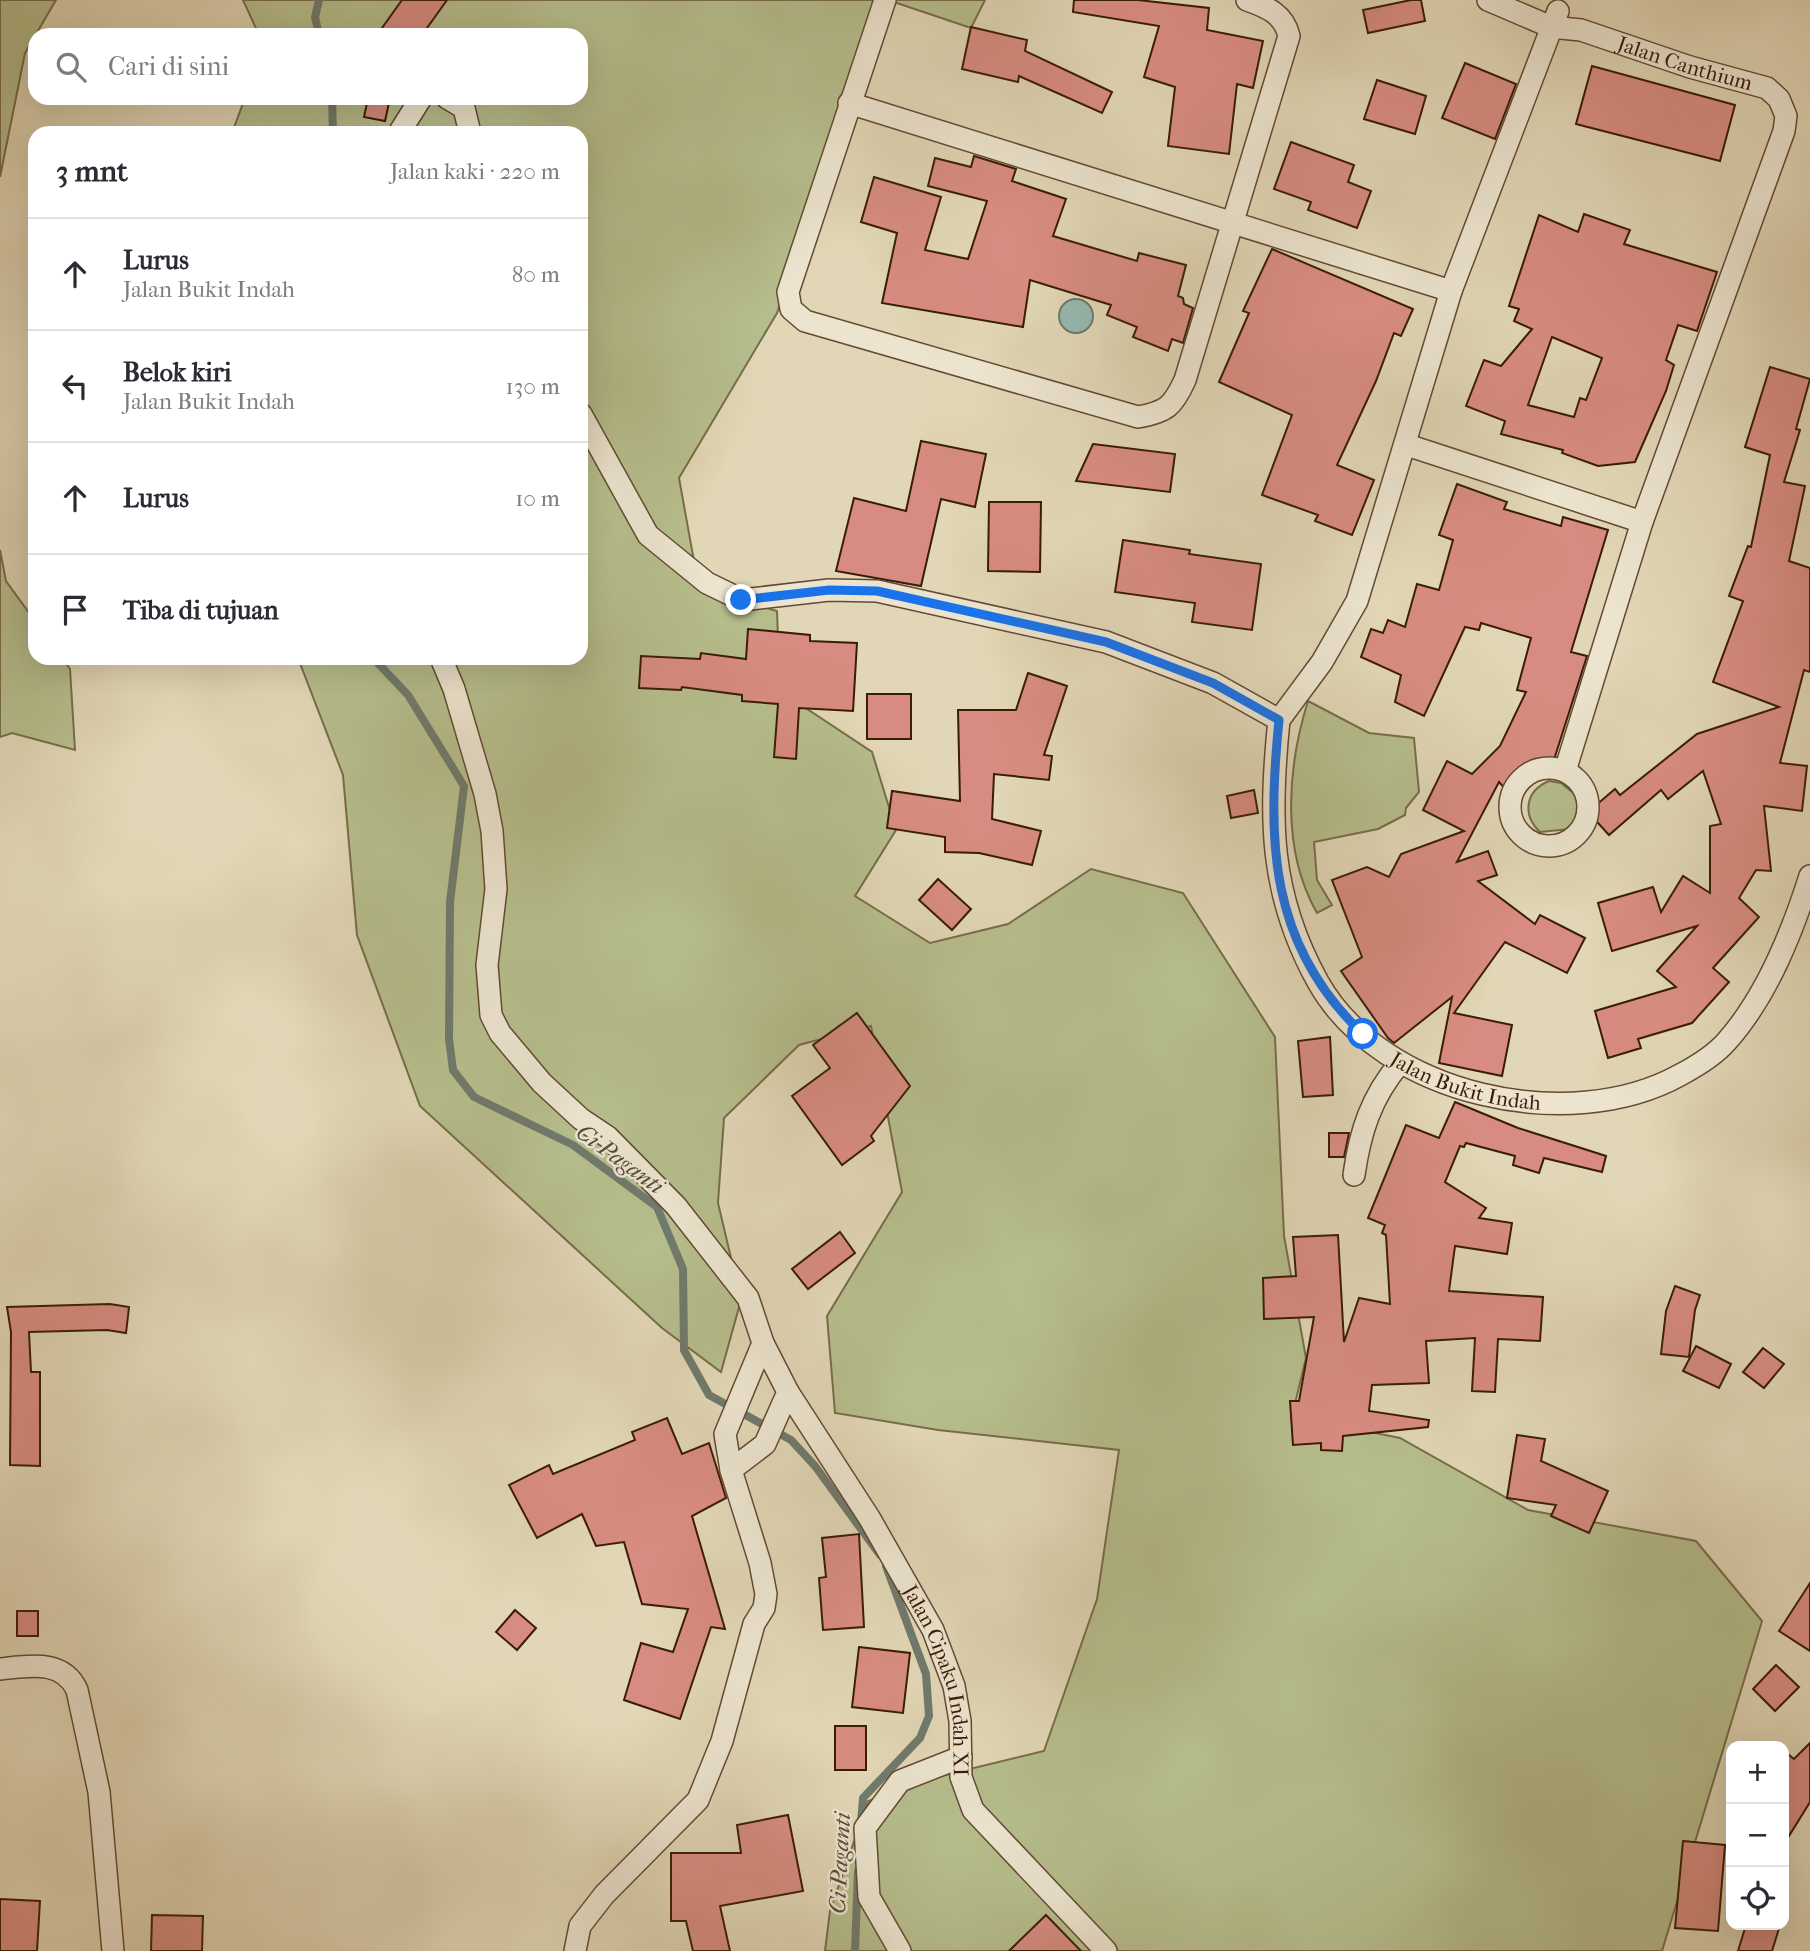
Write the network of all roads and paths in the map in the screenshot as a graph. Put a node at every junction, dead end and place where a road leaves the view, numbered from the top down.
1 (885, 0) edge
2 (1247, 0) edge
3 (1488, 0) edge
4 (1551, 13) edge
5 (849, 103) junction
6 (417, 105) edge
7 (459, 105) edge
8 (403, 126) edge
9 (468, 126) edge
10 (1231, 223) junction
11 (1451, 291) junction
12 (588, 427) edge
13 (1407, 445) junction
14 (1642, 522) junction
15 (444, 665) edge
16 (1279, 720) junction
17 (1566, 771) dead end
18 (1810, 876) edge
19 (1400, 1063) junction
20 (1354, 1175) dead end
21 (763, 1343) junction
22 (788, 1392) junction
23 (731, 1470) junction
24 (0, 1669) edge
25 (961, 1757) junction
26 (113, 1951) edge
27 (575, 1951) edge
28 (900, 1951) edge
29 (1106, 1951) edge

1 - 5 street
2 - 10 street
3 - 4 street, Jalan Canthium
4 - 11 street
4 - 14 street, Jalan Canthium
5 - 10 street
5 - 10 street
6 - 8 street
7 - 9 street
10 - 11 street
11 - 13 street
12 - 16 street
13 - 14 street
13 - 16 street
14 - 17 street, Jalan Canthium
15 - 21 street, Jalan Cipaku Indah XI
16 - 19 street, Jalan Bukit Indah
18 - 19 street, Jalan Bukit Indah
19 - 20 street
21 - 22 street, Jalan Cipaku Indah XI
21 - 23 street
22 - 23 street
22 - 25 street, Jalan Cipaku Indah XI
23 - 27 street
24 - 26 street
25 - 28 street
25 - 29 street, Jalan Cipaku Indah XI

